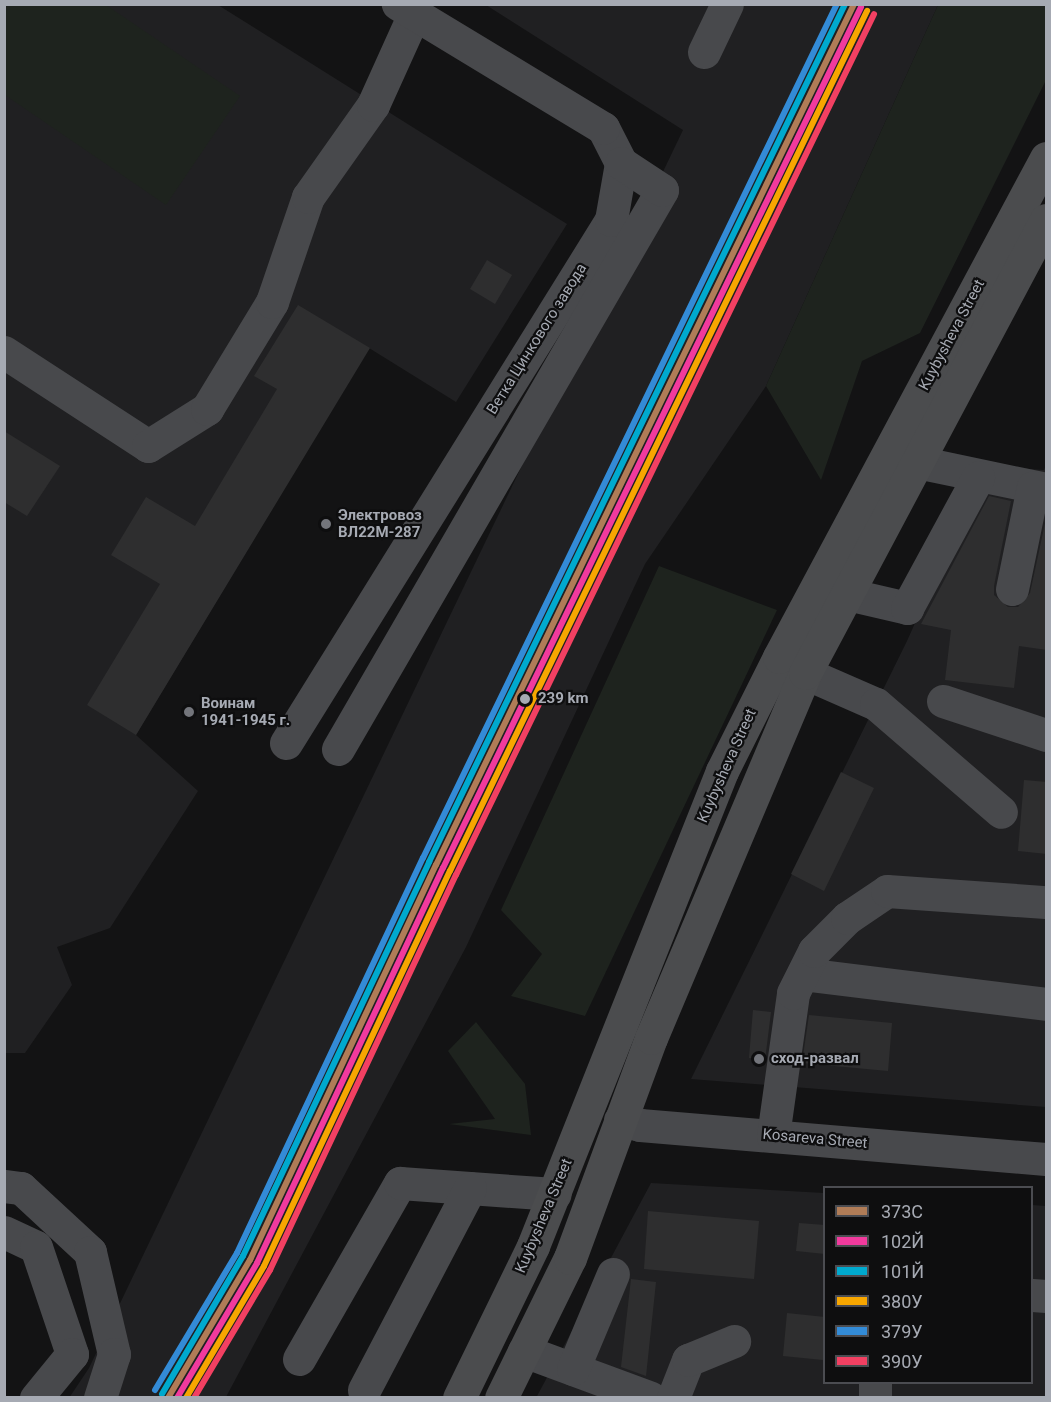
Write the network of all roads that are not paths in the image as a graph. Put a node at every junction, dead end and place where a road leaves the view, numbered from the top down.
1 (727, 4) edge
2 (406, 9) edge
3 (704, 52) dead end
4 (1047, 158) edge
5 (621, 164) junction
6 (1047, 220) edge
7 (4, 352) edge
8 (917, 462) junction
9 (978, 477) junction
10 (1040, 488) edge
11 (1012, 589) dead end
12 (847, 594) junction
13 (805, 673) junction
14 (943, 701) dead end
15 (1047, 735) edge
16 (286, 743) dead end
17 (338, 749) dead end
18 (1001, 812) dead end
19 (1047, 902) edge
20 (803, 974) junction
21 (1047, 1004) edge
22 (587, 1107) junction
23 (620, 1120) junction
24 (773, 1136) junction
25 (1047, 1159) edge
26 (4, 1186) edge
27 (470, 1188) junction
28 (555, 1194) junction
29 (4, 1232) edge
30 (614, 1274) dead end
31 (734, 1341) dead end
32 (524, 1351) junction
33 (299, 1359) dead end
34 (586, 1381) edge
35 (364, 1390) dead end
36 (36, 1398) edge
37 (100, 1398) edge
38 (459, 1398) edge
39 (501, 1398) edge
40 (651, 1398) edge
41 (673, 1398) edge

1 - 3 street
2 - 5 street
2 - 7 street
4 - 22 main road, Kuybysheva Street
5 - 16 street, Ветка Цинкового завода
5 - 17 street
6 - 8 main road, Kuybysheva Street
8 - 9 street
8 - 12 main road, Kuybysheva Street
9 - 10 street
9 - 12 street
10 - 11 street
12 - 13 main road, Kuybysheva Street
13 - 18 street
13 - 23 main road, Kuybysheva Street
14 - 15 street
19 - 20 street
20 - 21 street
20 - 24 street
22 - 23 main road, Kosareva Street
22 - 28 main road, Kuybysheva Street
23 - 24 street, Kosareva Street
23 - 32 main road, Kuybysheva Street
24 - 25 street, Kosareva Street
26 - 37 street
27 - 28 street
27 - 33 street
27 - 35 street
28 - 38 main road, Kuybysheva Street
29 - 36 street
30 - 34 street
31 - 41 street
32 - 34 street
32 - 39 main road, Kuybysheva Street
34 - 40 street

